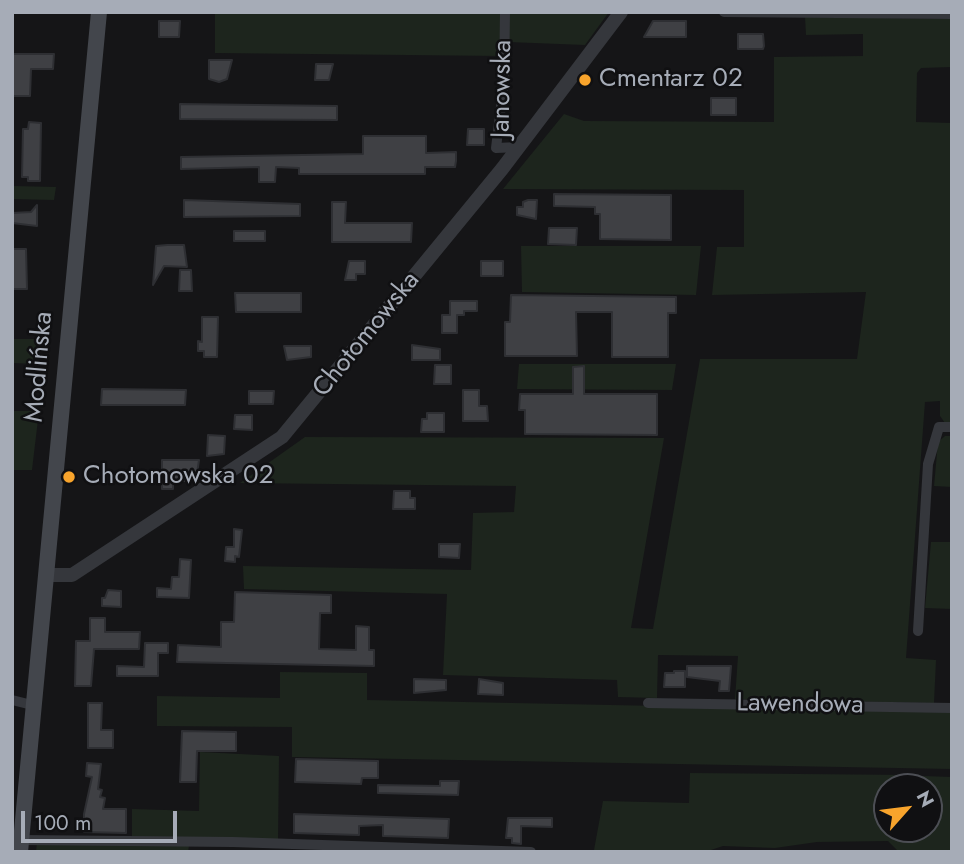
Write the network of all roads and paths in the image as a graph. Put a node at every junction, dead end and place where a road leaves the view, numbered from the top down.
1 (99, 12) edge
2 (505, 12) edge
3 (621, 12) edge
4 (724, 12) edge
5 (952, 14) edge
6 (519, 147) junction
7 (952, 427) edge
8 (46, 575) junction
9 (918, 631) dead end
10 (12, 700) edge
11 (648, 703) dead end
12 (32, 705) junction
13 (952, 708) edge
14 (20, 846) edge
15 (531, 852) edge

1 - 8 main road, Modlińska
2 - 6 street, Janowska
3 - 6 street, Chotomowska
4 - 5 street
6 - 8 street, Chotomowska
7 - 9 street
8 - 12 main road, Modlińska
10 - 12 street
11 - 13 street, Lawendowa
12 - 14 main road, Modlińska
14 - 15 street

